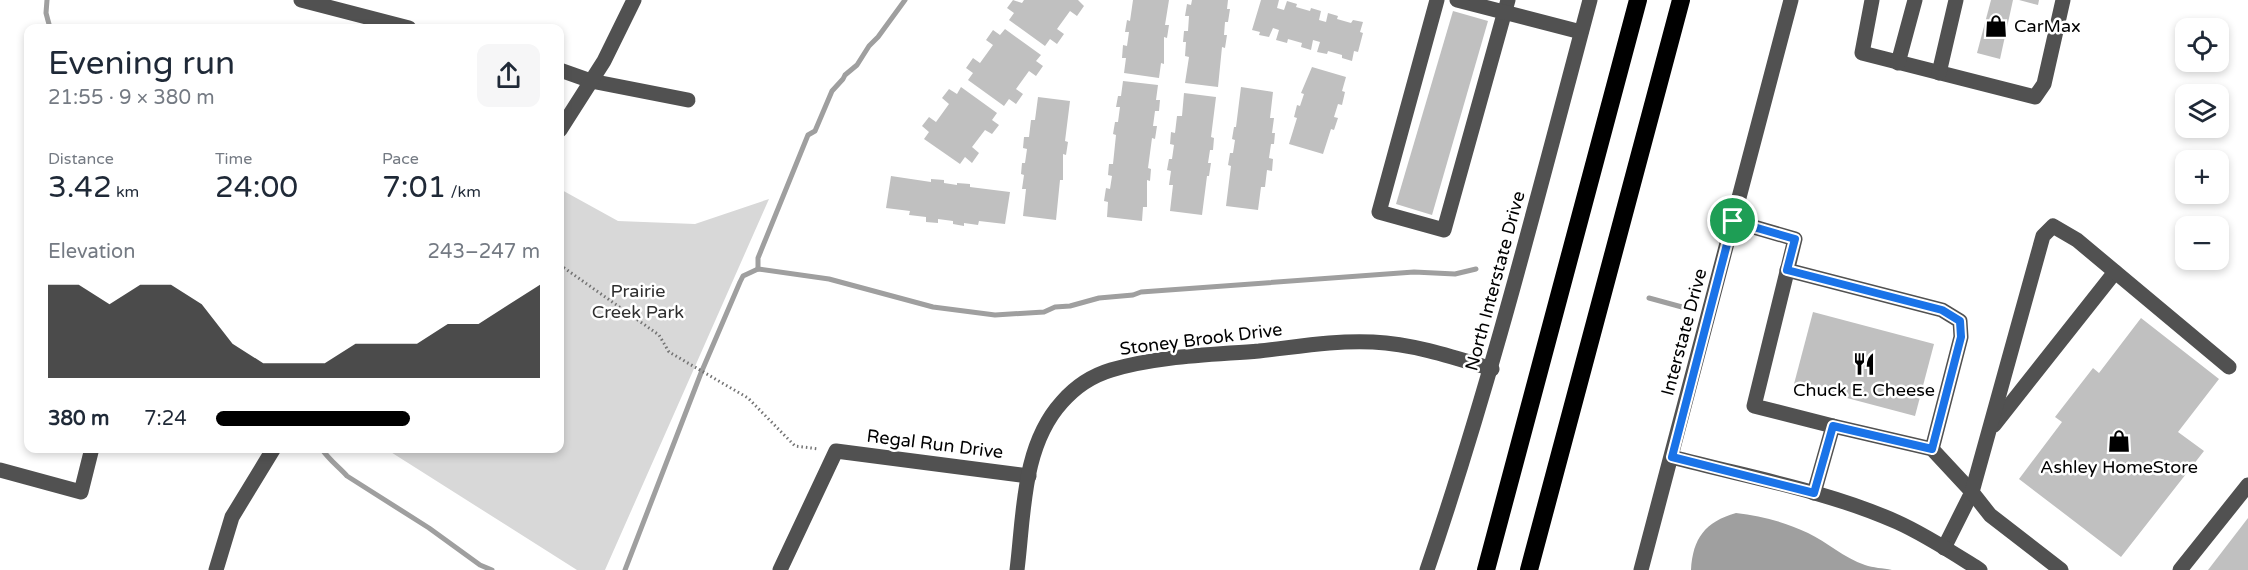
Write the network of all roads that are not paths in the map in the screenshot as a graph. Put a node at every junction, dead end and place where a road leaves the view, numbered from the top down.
1 (301, 0) edge
2 (633, 0) edge
3 (1437, 0) edge
4 (1458, 0) edge
5 (1590, 0) edge
6 (1638, 0) edge
7 (1681, 0) edge
8 (1791, 0) edge
9 (1872, 0) edge
10 (1915, 0) edge
11 (1956, 0) edge
12 (2063, 0) edge
13 (1507, 6) edge
14 (394, 24) edge
15 (1581, 32) junction
16 (1898, 63) junction
17 (564, 71) edge
18 (1939, 73) junction
19 (591, 81) junction
20 (688, 100) dead end
21 (564, 124) edge
22 (1733, 221) junction
23 (1787, 270) junction
24 (2115, 272) junction
25 (2229, 367) dead end
26 (1492, 369) junction
27 (1833, 426) junction
28 (1990, 430) junction
29 (1932, 449) junction
30 (91, 453) edge
31 (271, 453) edge
32 (1672, 457) junction
33 (0, 470) edge
34 (1029, 476) junction
35 (2248, 485) edge
36 (1972, 492) junction
37 (1814, 493) junction
38 (1944, 548) junction
39 (221, 568) edge
40 (780, 570) edge
41 (1017, 570) edge
42 (1427, 570) edge
43 (1486, 570) edge
44 (1529, 570) edge
45 (1641, 570) edge
46 (1980, 570) edge
47 (2061, 570) edge
48 (2180, 570) edge

1 - 14 street
2 - 19 street
3 - 13 street
4 - 13 street
5 - 15 street, North Interstate Drive
6 - 43 highway
7 - 44 highway
8 - 22 street, Interstate Drive
9 - 16 street
10 - 16 street
11 - 18 street
12 - 18 street
13 - 15 street
15 - 26 street, North Interstate Drive
16 - 18 street
17 - 19 street
19 - 20 street
19 - 21 street
22 - 23 street
22 - 32 street, Interstate Drive
23 - 27 street
23 - 29 street
24 - 25 street
24 - 28 street
24 - 28 street
26 - 34 street, Stoney Brook Drive
26 - 42 street, North Interstate Drive
27 - 29 street
27 - 37 street
28 - 36 street
29 - 36 street
30 - 33 street
31 - 39 street
32 - 37 street
32 - 45 street, Interstate Drive
34 - 40 street, Regal Run Drive
34 - 41 street, Stoney Brook Drive
35 - 48 street
36 - 38 street
36 - 47 street
37 - 38 street
38 - 46 street

